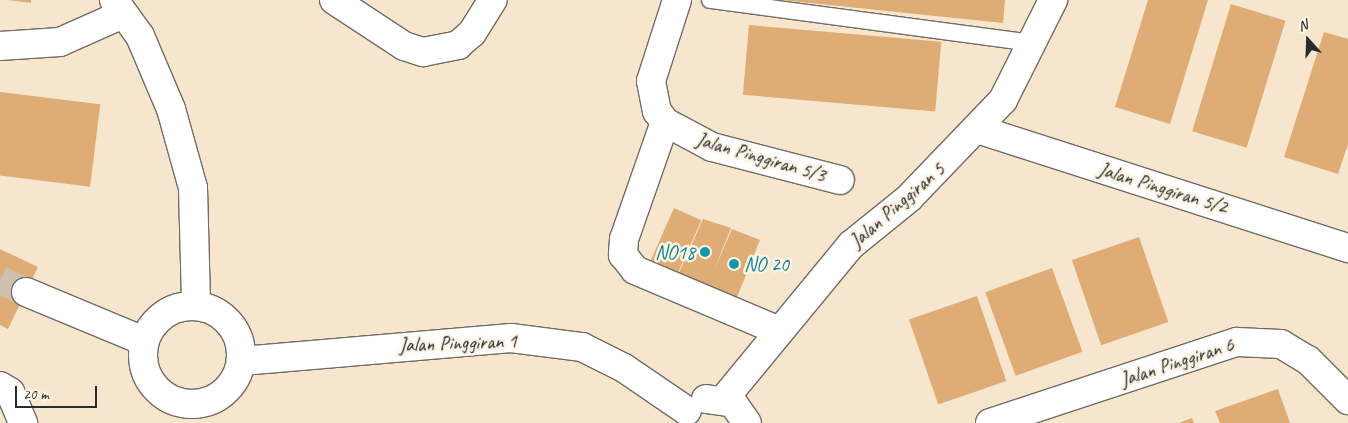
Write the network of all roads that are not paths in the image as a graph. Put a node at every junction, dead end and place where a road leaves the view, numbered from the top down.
1 (334, 0) edge
2 (493, 0) edge
3 (676, 0) edge
4 (710, 0) edge
5 (1054, 0) edge
6 (118, 7) edge
7 (1032, 43) junction
8 (0, 46) edge
9 (666, 122) junction
10 (977, 130) junction
11 (840, 180) dead end
12 (1348, 248) edge
13 (26, 292) tunnel mouth
14 (196, 305) junction
15 (777, 330) junction
16 (144, 341) junction
17 (242, 361) junction
18 (0, 386) edge
19 (724, 399) junction
20 (1348, 400) edge
21 (195, 414) edge
22 (684, 417) edge
23 (23, 423) edge
24 (747, 423) edge
25 (990, 423) edge

1 - 2 street
3 - 9 street
4 - 7 lane
5 - 7 street, Jalan Pinggiran 5
6 - 8 street
6 - 14 street
7 - 10 street, Jalan Pinggiran 5
9 - 11 street, Jalan Pinggiran 5/3
9 - 15 street
10 - 12 street, Jalan Pinggiran 5/2
10 - 15 street, Jalan Pinggiran 5
13 - 16 street
14 - 16 street
14 - 17 street
15 - 19 street, Jalan Pinggiran 5
16 - 21 street
17 - 21 street
17 - 22 street, Jalan Pinggiran 1
18 - 23 street
19 - 22 street
19 - 24 street
20 - 25 street, Jalan Pinggiran 6

